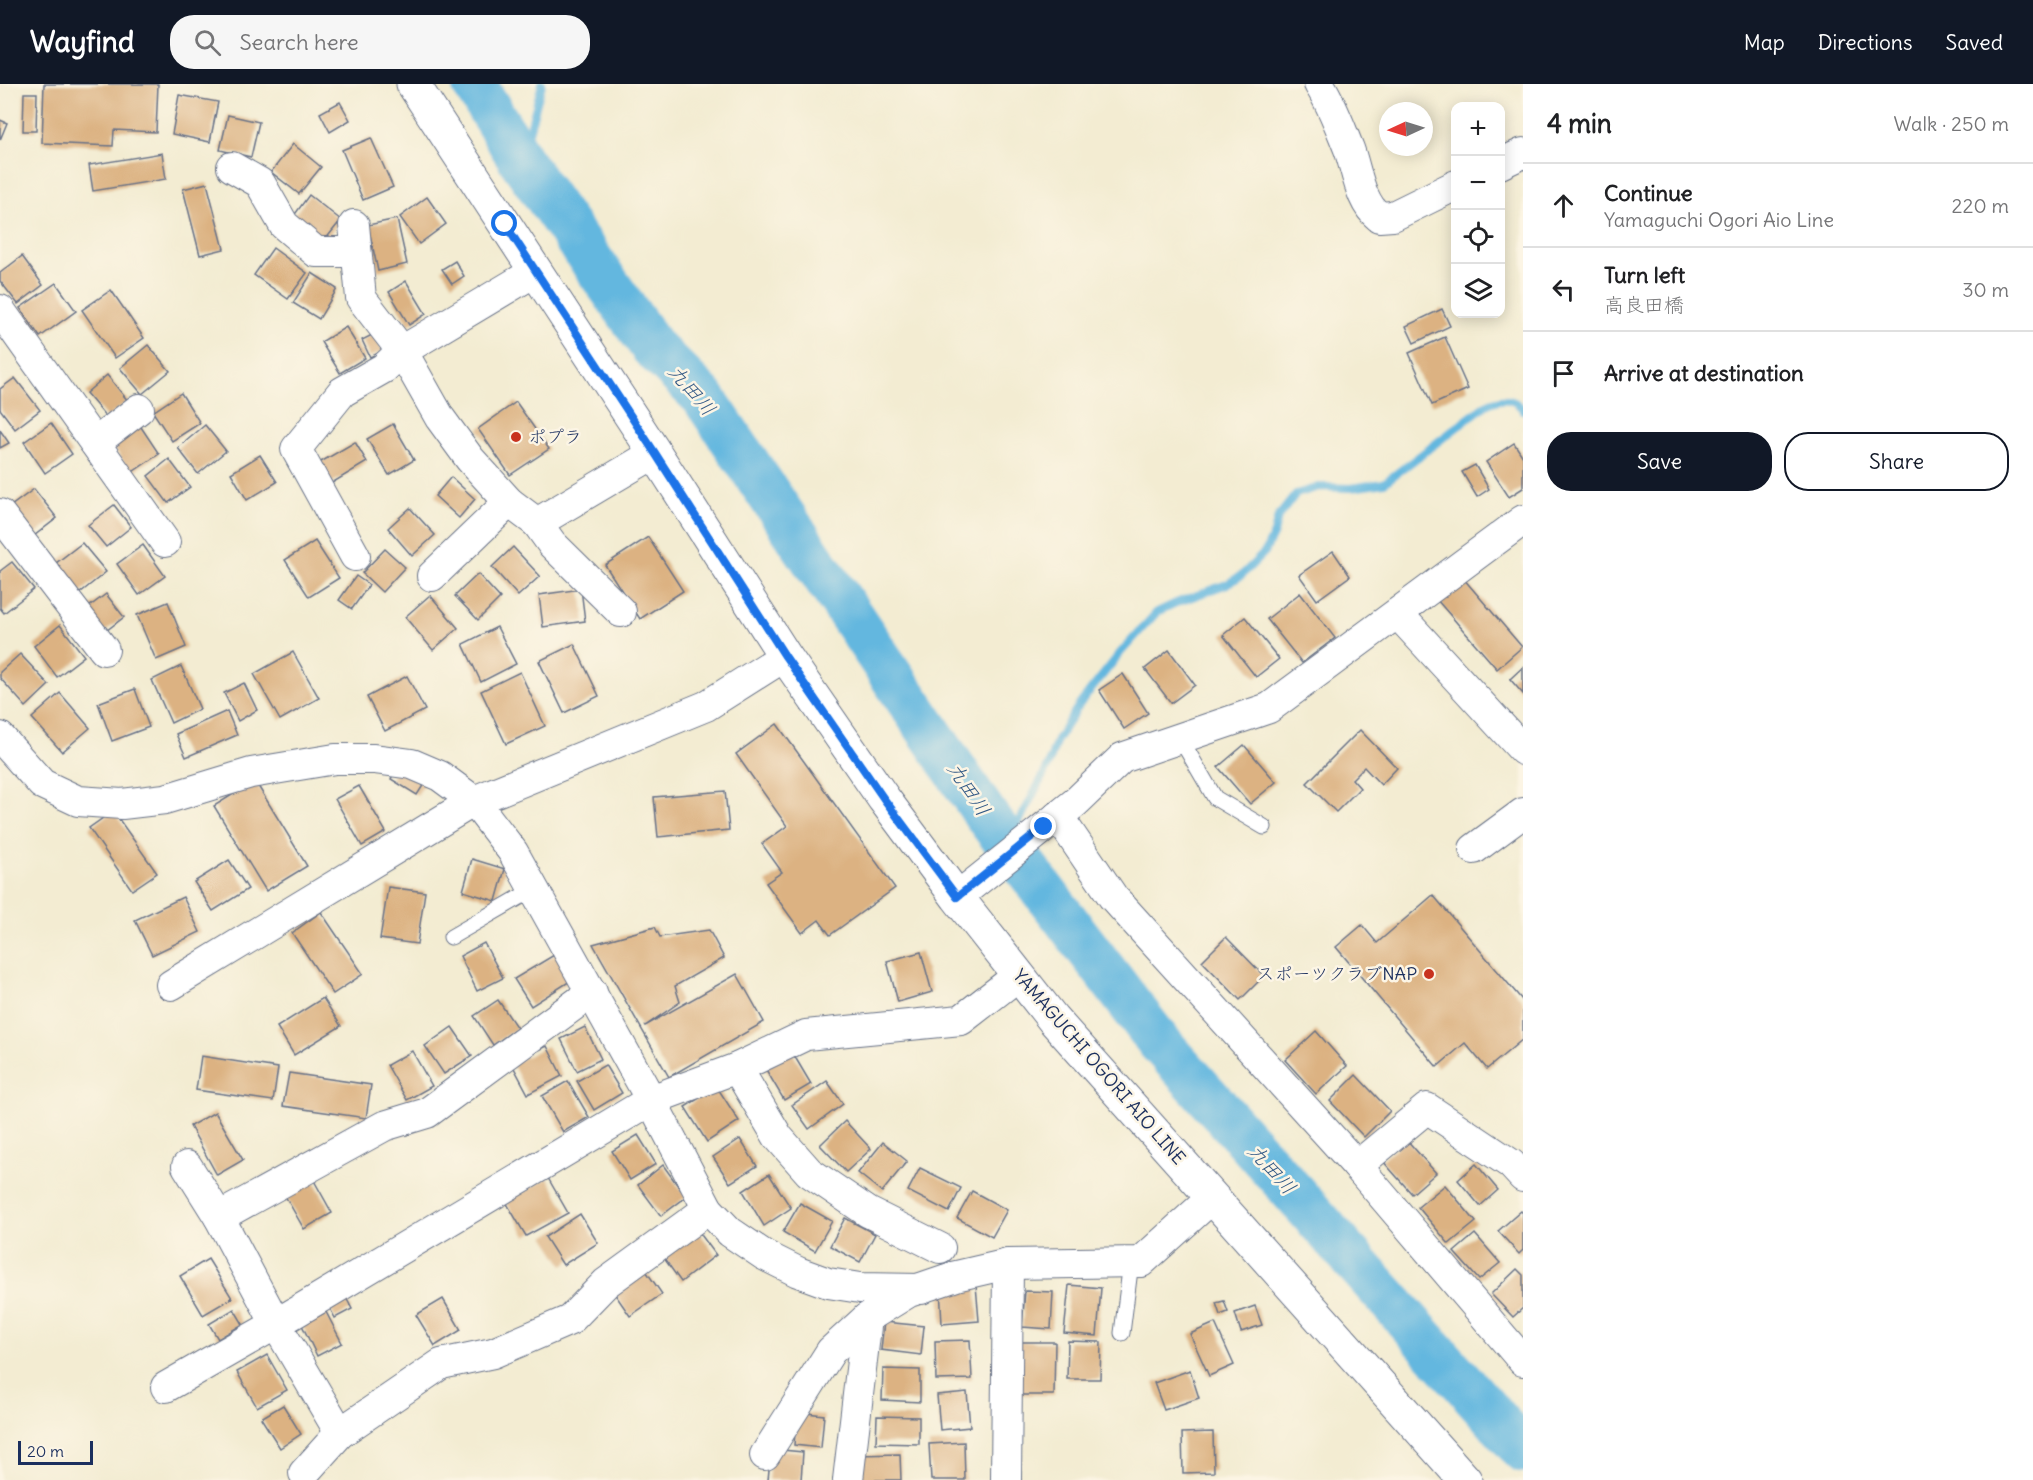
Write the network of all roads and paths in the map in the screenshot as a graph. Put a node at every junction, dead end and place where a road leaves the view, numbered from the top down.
1 (413, 84) edge
2 (1319, 84) edge
3 (1523, 153) edge
4 (1505, 162) edge
5 (232, 167) dead end
6 (1451, 187) edge
7 (536, 271) junction
8 (0, 310) edge
9 (402, 351) junction
10 (139, 409) dead end
11 (95, 443) junction
12 (655, 453) junction
13 (508, 502) junction
14 (0, 514) edge
15 (1523, 520) edge
16 (537, 523) junction
17 (165, 542) dead end
18 (355, 556) dead end
19 (432, 576) dead end
20 (621, 612) dead end
21 (1398, 614) junction
22 (105, 650) dead end
23 (785, 656) junction
24 (1180, 738) junction
25 (2, 743) edge
26 (1523, 750) edge
27 (474, 801) junction
28 (1523, 813) edge
29 (1051, 822) junction
30 (1263, 827) dead end
31 (1474, 849) dead end
32 (967, 888) junction
33 (534, 889) junction
34 (451, 937) dead end
35 (1019, 975) junction
36 (171, 985) dead end
37 (592, 992) junction
38 (737, 1068) junction
39 (651, 1100) junction
40 (187, 1166) dead end
41 (1357, 1166) junction
42 (1523, 1177) edge
43 (1213, 1197) junction
44 (708, 1209) junction
45 (219, 1217) junction
46 (940, 1248) dead end
47 (1131, 1262) junction
48 (1008, 1264) junction
49 (921, 1288) junction
50 (867, 1318) junction
51 (276, 1324) junction
52 (1122, 1333) dead end
53 (1523, 1362) edge
54 (166, 1387) dead end
55 (340, 1433) junction
56 (765, 1455) dead end
57 (304, 1473) dead end
58 (848, 1480) edge
59 (1006, 1480) edge
60 (1465, 1480) edge

1 - 7 main road, YAMAGUCHI OGORI AIO LINE
2 - 6 street
3 - 4 street
5 - 9 street
7 - 9 street
7 - 12 main road, YAMAGUCHI OGORI AIO LINE
8 - 11 street
9 - 13 street
9 - 18 street
10 - 11 street
11 - 17 street
12 - 16 street
12 - 23 main road, YAMAGUCHI OGORI AIO LINE
13 - 16 street
13 - 19 street
14 - 22 street
15 - 21 street
16 - 20 street
21 - 24 street
21 - 26 street
23 - 27 street
23 - 32 main road, YAMAGUCHI OGORI AIO LINE
24 - 29 street
24 - 30 lane
25 - 27 street
27 - 33 street
27 - 36 street
28 - 31 street
29 - 32 street
29 - 41 street
32 - 35 main road, YAMAGUCHI OGORI AIO LINE
33 - 34 lane
33 - 37 street
35 - 38 street
35 - 43 main road, YAMAGUCHI OGORI AIO LINE
37 - 39 street
37 - 45 street
38 - 39 street
38 - 46 street
39 - 44 street
39 - 51 street
40 - 45 street
41 - 42 street
41 - 53 street
43 - 47 street
43 - 60 main road, YAMAGUCHI OGORI AIO LINE
44 - 49 street
44 - 55 street
45 - 51 street
47 - 48 street
47 - 52 lane
48 - 49 street
48 - 59 street
49 - 50 street
50 - 56 street
50 - 58 street
51 - 54 street
51 - 55 street
55 - 57 street

